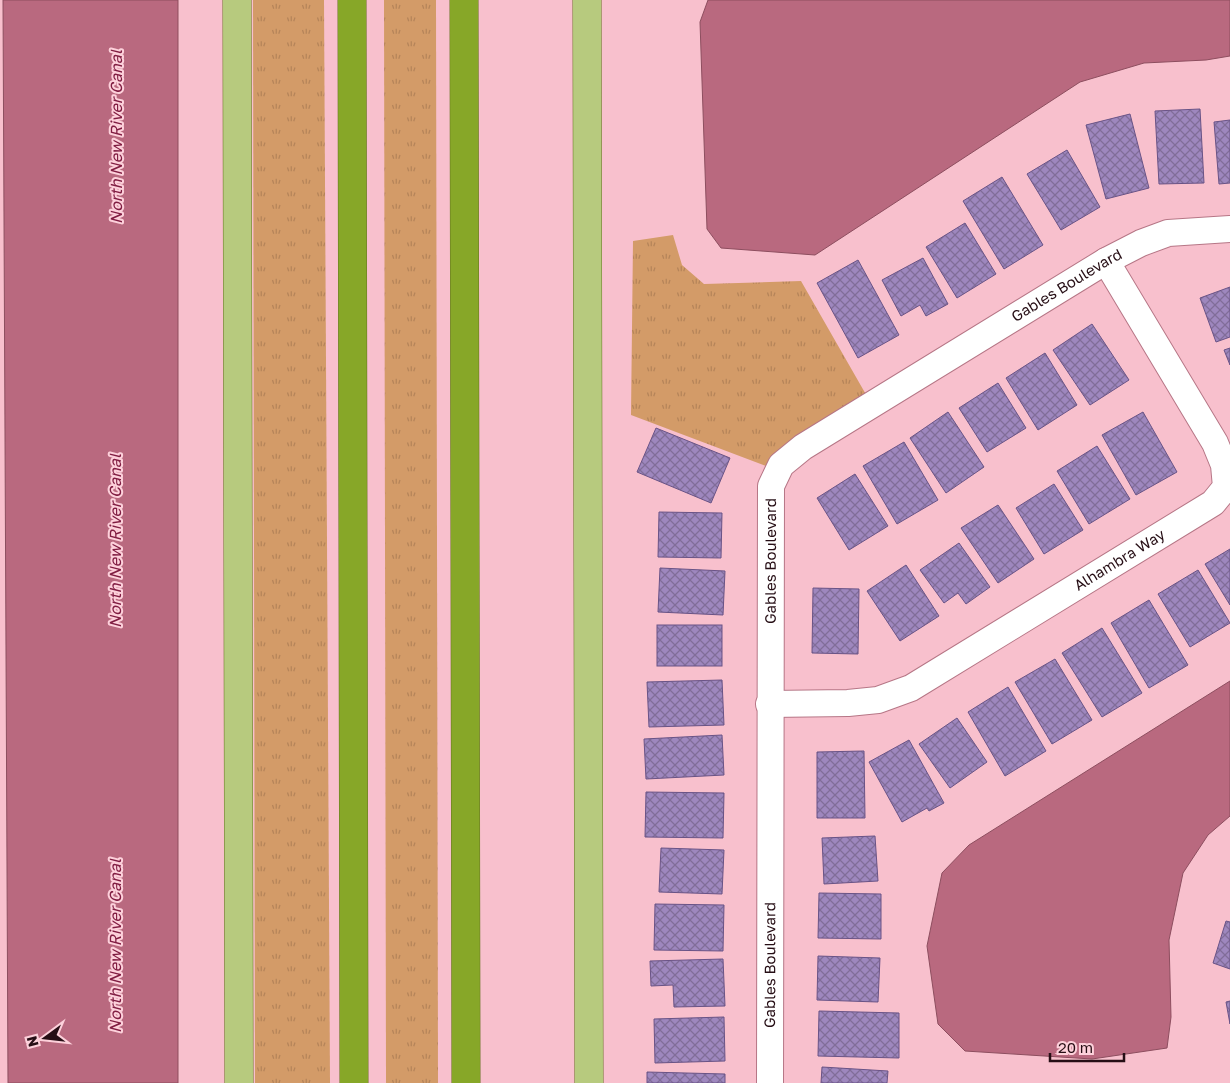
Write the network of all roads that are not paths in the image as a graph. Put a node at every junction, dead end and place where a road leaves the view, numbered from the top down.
1 (237, 0) edge
2 (352, 0) edge
3 (464, 0) edge
4 (587, 0) edge
5 (1230, 229) edge
6 (1106, 261) junction
7 (769, 704) junction
8 (239, 1083) edge
9 (354, 1083) edge
10 (466, 1083) edge
11 (589, 1083) edge
12 (770, 1083) edge

1 - 8 main road
2 - 9 highway
3 - 10 highway
4 - 11 main road
5 - 6 street, Gables Boulevard
6 - 7 street, Gables Boulevard
6 - 7 street, Alhambra Way
7 - 12 street, Gables Boulevard

